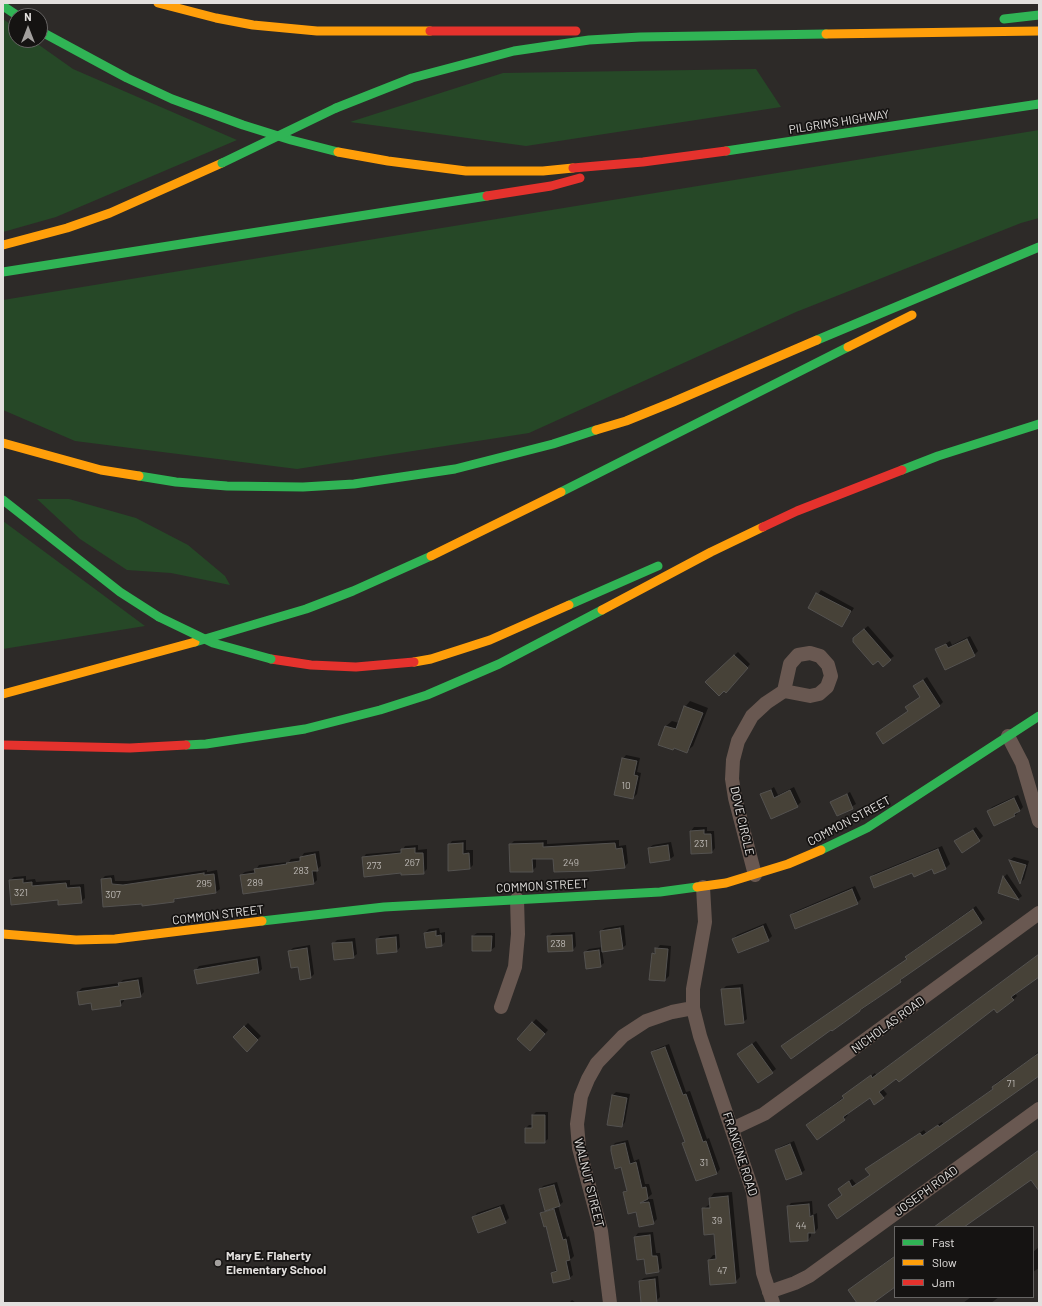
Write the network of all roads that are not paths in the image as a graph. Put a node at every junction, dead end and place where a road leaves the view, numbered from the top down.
1 (158, 3) edge
2 (1039, 15) edge
3 (994, 21) dead end
4 (979, 22) dead end
5 (1039, 32) edge
6 (840, 34) junction
7 (48, 36) edge
8 (715, 36) junction
9 (1039, 104) edge
10 (643, 162) junction
11 (3, 245) edge
12 (1039, 247) edge
13 (3, 272) edge
14 (976, 272) junction
15 (930, 303) dead end
16 (917, 311) dead end
17 (1039, 424) edge
18 (3, 443) edge
19 (3, 500) edge
20 (775, 521) junction
21 (680, 557) dead end
22 (665, 563) dead end
23 (784, 691) dead end
24 (3, 694) edge
25 (1039, 716) edge
26 (1008, 736) junction
27 (3, 745) edge
28 (1039, 821) edge
29 (755, 875) junction
30 (703, 887) junction
31 (517, 899) junction
32 (1039, 913) edge
33 (3, 934) edge
34 (501, 1007) dead end
35 (693, 1008) junction
36 (1039, 1109) edge
37 (732, 1128) junction
38 (771, 1297) edge
39 (610, 1303) edge

1 - 8 main road
2 - 3 main road
4 - 6 main road
5 - 6 main road
6 - 8 main road
7 - 10 main road
8 - 11 main road, bridge
9 - 10 main road, PILGRIMS HIGHWAY
10 - 13 main road
12 - 14 main road
14 - 15 main road
14 - 18 main road
16 - 24 main road
17 - 20 main road
19 - 22 main road, bridge
20 - 21 main road
20 - 27 main road
23 - 29 street, DOVE CIRCLE
25 - 26 main road, COMMON STREET
26 - 28 street
26 - 29 main road, COMMON STREET
29 - 30 main road, COMMON STREET
30 - 31 main road, COMMON STREET
30 - 35 street
31 - 33 main road, COMMON STREET
31 - 34 street
32 - 37 street, NICHOLAS ROAD
35 - 37 street, FRANCINE ROAD
35 - 39 street, WALNUT STREET
36 - 38 street, JOSEPH ROAD
37 - 38 street, FRANCINE ROAD

